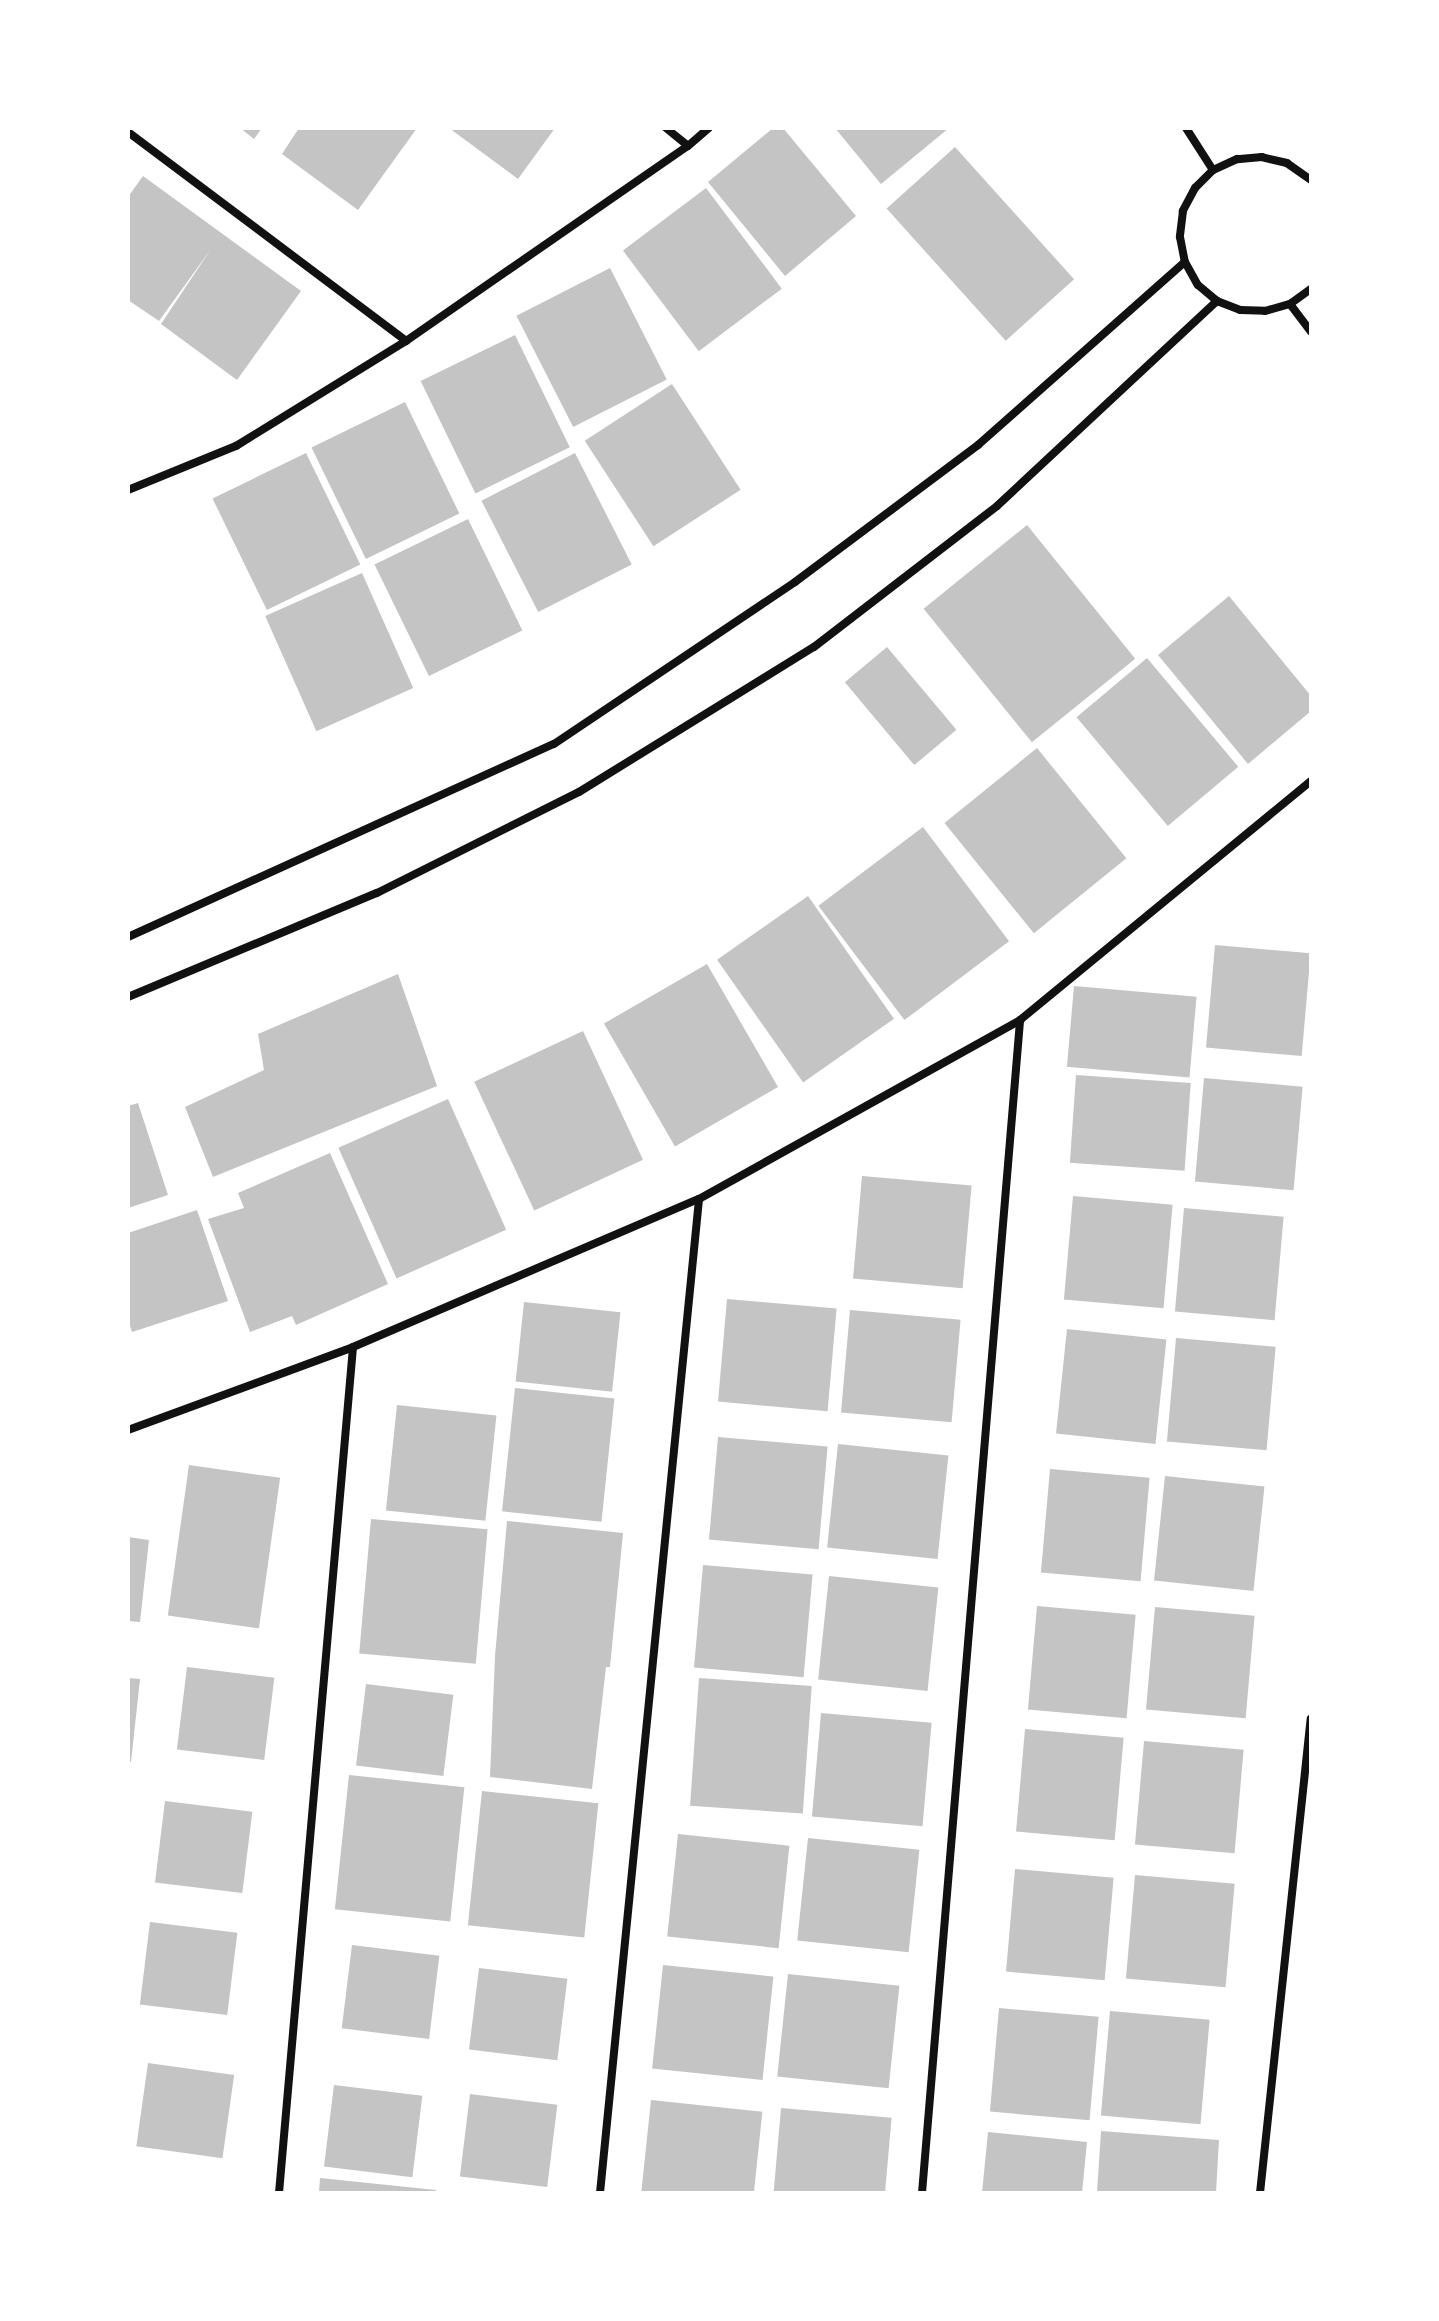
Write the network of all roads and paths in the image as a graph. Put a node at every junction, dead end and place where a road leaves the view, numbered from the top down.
1 (666, 128) edge
2 (709, 128) edge
3 (1186, 128) edge
4 (128, 132) edge
5 (688, 146) junction
6 (1213, 170) junction
7 (1311, 180) edge
8 (1185, 262) junction
9 (1311, 289) edge
10 (1217, 301) junction
11 (1290, 304) junction
12 (1311, 332) edge
13 (406, 341) junction
14 (128, 490) edge
15 (1311, 781) edge
16 (128, 936) edge
17 (128, 997) edge
18 (1020, 1020) junction
19 (699, 1199) junction
20 (353, 1347) junction
21 (128, 1430) edge
22 (1311, 1719) edge
23 (279, 2193) edge
24 (600, 2193) edge
25 (922, 2193) edge
26 (1260, 2193) edge

1 - 5 street
2 - 5 street
3 - 6 street
4 - 13 street
5 - 13 street
6 - 7 street
6 - 8 street
8 - 10 street
8 - 16 street
9 - 11 street
10 - 11 street
10 - 17 street
11 - 12 street
13 - 14 street
15 - 18 street
18 - 19 street
18 - 25 street
19 - 20 street
19 - 24 street
20 - 21 street
20 - 23 street
22 - 26 street

